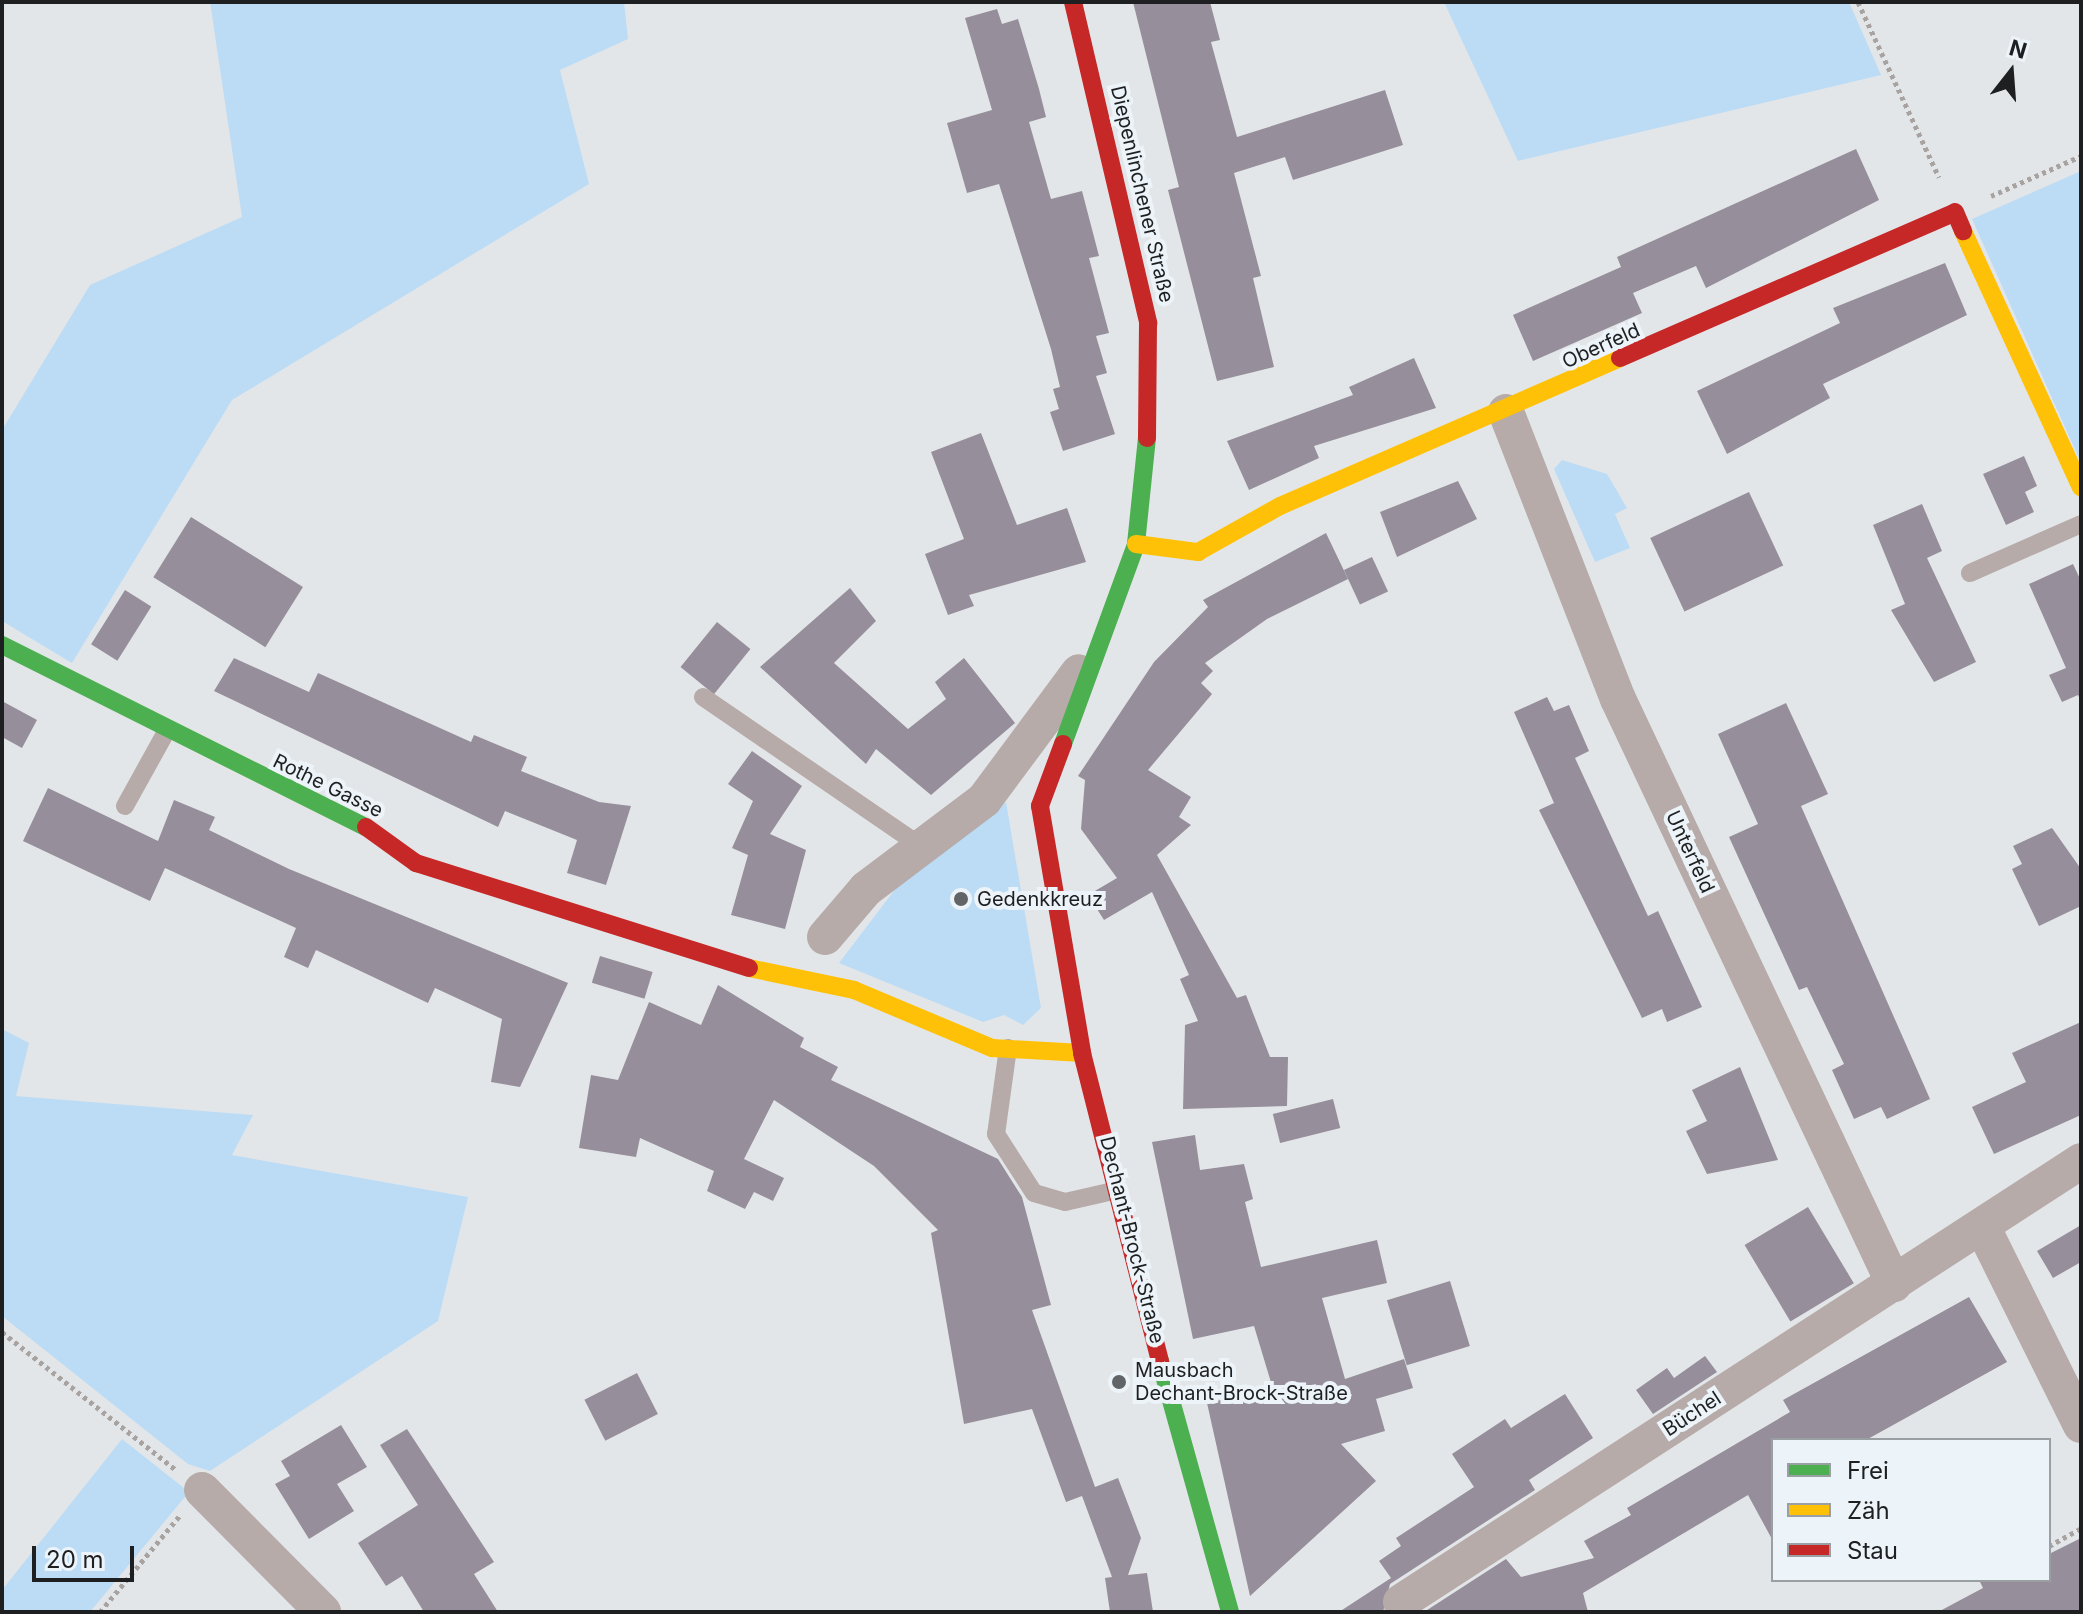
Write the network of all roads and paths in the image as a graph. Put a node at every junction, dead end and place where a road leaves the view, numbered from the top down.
1 (1073, 2) edge
2 (1858, 2) edge
3 (2081, 156) edge
4 (1955, 212) junction
5 (1506, 412) junction
6 (1147, 446) joint
7 (2081, 487) edge
8 (2081, 524) edge
9 (1136, 544) junction
10 (1970, 573) dead end
11 (1098, 644) junction
12 (2, 645) edge
13 (703, 697) dead end
14 (166, 732) junction
15 (125, 806) dead end
16 (922, 847) junction
17 (825, 937) dead end
18 (1008, 1048) junction
19 (1082, 1053) junction
20 (2081, 1161) edge
21 (1119, 1190) junction
22 (1982, 1226) junction
23 (1894, 1284) junction
24 (2, 1332) edge
25 (2081, 1425) edge
26 (202, 1490) junction
27 (2081, 1528) edge
28 (2051, 1545) edge
29 (1401, 1602) dead end
30 (100, 1612) edge
31 (323, 1612) edge
32 (1230, 1612) edge

1 - 6 street, Diepenlinchener Straße
2 - 4 path
3 - 4 path
4 - 5 street, Oberfeld
4 - 7 street
5 - 9 street, Oberfeld
5 - 23 street, Unterfeld
6 - 9 street, Dechant-Brock-Straße
8 - 10 lane
9 - 11 street, Dechant-Brock-Straße
11 - 16 street, Dechant-Brock-Straße
11 - 19 street, Dechant-Brock-Straße
12 - 14 street, Rothe Gasse
13 - 16 lane
14 - 15 lane
14 - 18 street, Rothe Gasse
16 - 17 street, Dechant-Brock-Straße
18 - 19 street
18 - 21 lane
19 - 21 street, Dechant-Brock-Straße
20 - 22 street, Büchel
21 - 32 street, Dechant-Brock-Straße
22 - 23 street, Büchel
22 - 25 street
23 - 29 street, Büchel
24 - 26 path
26 - 30 path
26 - 31 street
27 - 28 path

